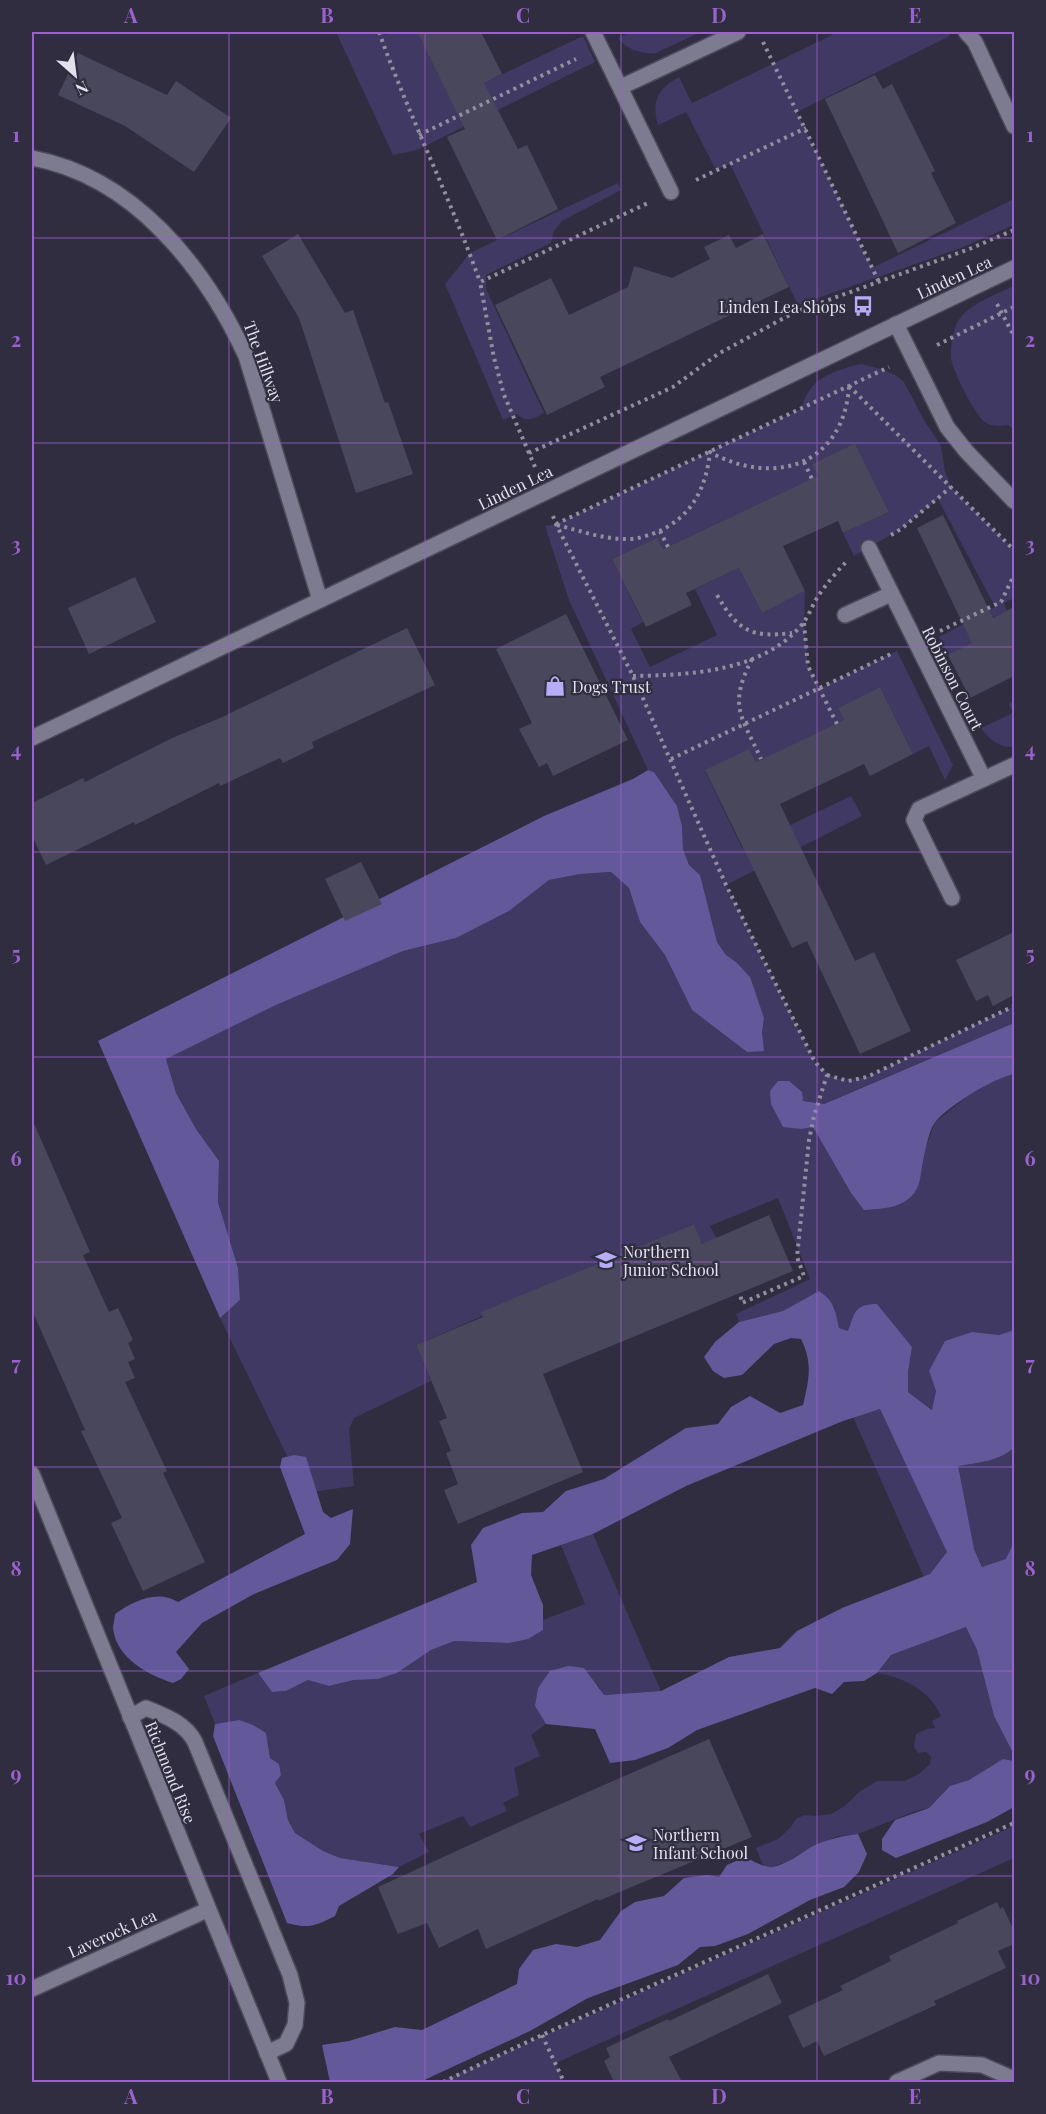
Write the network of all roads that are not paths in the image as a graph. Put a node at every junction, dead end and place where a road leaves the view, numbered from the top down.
1 (593, 32) edge
2 (738, 32) edge
3 (966, 32) edge
4 (621, 87) junction
5 (1014, 126) edge
6 (32, 158) edge
7 (671, 192) road end
8 (1014, 268) edge
9 (896, 324) junction
10 (1014, 501) edge
11 (869, 548) road end
12 (891, 594) junction
13 (320, 600) junction
14 (845, 615) dead end
15 (32, 738) edge
16 (1014, 765) edge
17 (984, 779) junction
18 (952, 898) dead end
19 (32, 1474) edge
20 (130, 1717) junction
21 (207, 1910) junction
22 (32, 1989) edge
23 (267, 2053) junction
24 (1014, 2079) edge
25 (279, 2082) edge
26 (897, 2082) edge

1 - 4 street
2 - 4 street
3 - 5 street
4 - 7 street
6 - 13 street, The Hillway
8 - 9 street, Linden Lea
9 - 10 street
9 - 13 street, Linden Lea
11 - 12 street, Robinson Court
12 - 14 street
12 - 17 street, Robinson Court
13 - 15 street, Linden Lea
16 - 17 street
17 - 18 street
19 - 20 street, Richmond Rise
20 - 21 street, Richmond Rise
20 - 23 street
21 - 22 street, Laverock Lea
21 - 23 street, Richmond Rise
23 - 25 street, Richmond Rise
24 - 26 street

